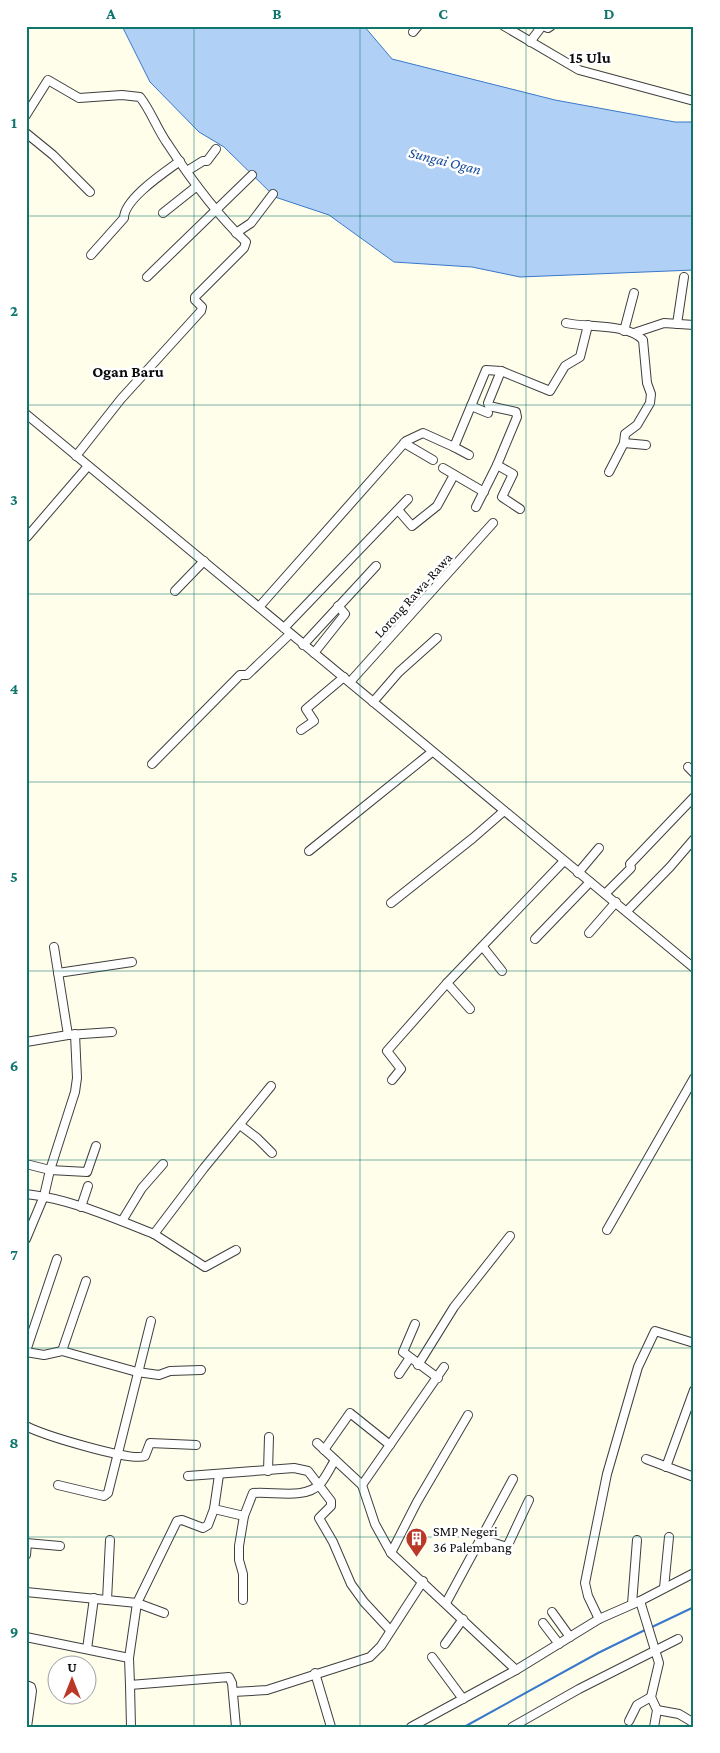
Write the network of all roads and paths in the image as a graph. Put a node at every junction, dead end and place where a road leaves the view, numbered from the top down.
1 (504, 26) edge
2 (542, 26) edge
3 (551, 26) edge
4 (516, 29) edge
5 (530, 42) junction
6 (694, 101) edge
7 (26, 115) edge
8 (26, 133) edge
9 (216, 149) dead end
10 (180, 161) junction
11 (187, 171) junction
12 (252, 175) dead end
13 (197, 186) junction
14 (90, 192) dead end
15 (272, 194) dead end
16 (216, 211) junction
17 (163, 214) dead end
18 (236, 233) junction
19 (91, 255) dead end
20 (147, 277) dead end
21 (684, 277) dead end
22 (634, 293) dead end
23 (566, 323) dead end
24 (677, 324) junction
25 (588, 325) junction
26 (694, 325) edge
27 (624, 331) junction
28 (634, 333) junction
29 (501, 371) junction
30 (471, 406) junction
31 (488, 413) dead end
32 (26, 414) edge
33 (624, 442) junction
34 (404, 443) junction
35 (646, 446) dead end
36 (454, 447) junction
37 (469, 455) dead end
38 (76, 456) junction
39 (433, 460) dead end
40 (88, 466) junction
41 (498, 466) junction
42 (443, 468) dead end
43 (609, 472) dead end
44 (454, 475) junction
45 (484, 492) junction
46 (408, 499) dead end
47 (476, 507) dead end
48 (520, 509) dead end
49 (398, 510) junction
50 (493, 523) dead end
51 (27, 537) edge
52 (204, 561) junction
53 (376, 566) dead end
54 (175, 591) dead end
55 (338, 606) junction
56 (259, 608) junction
57 (287, 631) junction
58 (437, 638) dead end
59 (303, 645) junction
60 (314, 653) junction
61 (347, 680) junction
62 (373, 702) junction
63 (302, 730) dead end
64 (432, 752) junction
65 (152, 764) dead end
66 (694, 796) edge
67 (504, 811) junction
68 (694, 839) edge
69 (599, 848) dead end
70 (309, 851) dead end
71 (564, 861) junction
72 (578, 873) junction
73 (590, 882) junction
74 (605, 894) junction
75 (616, 902) junction
76 (391, 904) dead end
77 (627, 911) junction
78 (589, 933) dead end
79 (535, 939) dead end
80 (54, 947) dead end
81 (483, 947) junction
82 (132, 962) dead end
83 (694, 968) edge
84 (502, 971) dead end
85 (58, 973) junction
86 (447, 983) junction
87 (470, 1009) dead end
88 (112, 1032) dead end
89 (71, 1034) junction
90 (26, 1042) edge
91 (694, 1078) edge
92 (392, 1080) dead end
93 (271, 1086) dead end
94 (240, 1125) junction
95 (96, 1146) dead end
96 (272, 1153) dead end
97 (26, 1164) edge
98 (163, 1164) dead end
99 (50, 1170) junction
100 (88, 1186) dead end
101 (26, 1194) edge
102 (44, 1196) junction
103 (81, 1207) junction
104 (122, 1221) junction
105 (607, 1230) dead end
106 (154, 1234) junction
107 (510, 1236) dead end
108 (26, 1239) edge
109 (236, 1250) dead end
110 (57, 1259) dead end
111 (86, 1281) dead end
112 (150, 1322) dead end
113 (415, 1324) dead end
114 (694, 1343) edge
115 (26, 1351) edge
116 (62, 1351) junction
117 (409, 1358) junction
118 (418, 1364) junction
119 (444, 1367) dead end
120 (201, 1370) dead end
121 (137, 1372) junction
122 (399, 1374) dead end
123 (438, 1378) junction
124 (694, 1390) edge
125 (468, 1415) dead end
126 (26, 1426) edge
127 (269, 1437) dead end
128 (317, 1443) dead end
129 (196, 1445) dead end
130 (390, 1445) junction
131 (324, 1450) junction
132 (118, 1455) junction
133 (646, 1459) dead end
134 (335, 1460) junction
135 (666, 1467) junction
136 (268, 1471) junction
137 (219, 1475) junction
138 (188, 1476) dead end
139 (694, 1477) edge
140 (513, 1479) dead end
141 (58, 1485) dead end
142 (319, 1485) junction
143 (362, 1485) junction
144 (529, 1500) dead end
145 (214, 1509) junction
146 (244, 1516) junction
147 (669, 1537) dead end
148 (482, 1539) junction
149 (110, 1540) dead end
150 (637, 1540) dead end
151 (27, 1543) edge
152 (60, 1546) dead end
153 (391, 1553) junction
154 (26, 1555) edge
155 (694, 1573) edge
156 (422, 1581) junction
157 (664, 1588) junction
158 (26, 1592) edge
159 (94, 1598) junction
160 (107, 1600) junction
161 (243, 1600) dead end
162 (137, 1603) junction
163 (636, 1603) junction
164 (446, 1604) junction
165 (552, 1612) dead end
166 (164, 1613) dead end
167 (599, 1618) junction
168 (463, 1620) junction
169 (543, 1623) dead end
170 (390, 1630) junction
171 (26, 1637) edge
172 (570, 1637) junction
173 (678, 1639) dead end
174 (445, 1644) dead end
175 (559, 1644) junction
176 (655, 1647) junction
177 (87, 1648) junction
178 (432, 1657) dead end
179 (129, 1658) junction
180 (516, 1670) junction
181 (315, 1673) junction
182 (26, 1685) edge
183 (130, 1685) junction
184 (233, 1692) junction
185 (651, 1697) junction
186 (463, 1699) junction
187 (657, 1710) junction
188 (629, 1721) dead end
189 (694, 1723) edge
190 (27, 1727) edge
191 (131, 1727) edge
192 (236, 1727) edge
193 (331, 1727) edge
194 (412, 1727) edge
195 (512, 1727) edge
196 (654, 1727) edge

1 - 4 street
2 - 3 street
2 - 5 street
4 - 5 street
5 - 6 street
7 - 10 street
8 - 14 street
9 - 11 street
10 - 11 street
10 - 19 street
11 - 13 street
12 - 16 street
13 - 16 street
13 - 17 street
15 - 18 street
16 - 18 street
16 - 20 street
18 - 38 street
21 - 24 street
22 - 27 street
23 - 25 street
24 - 26 street
24 - 28 street
25 - 27 street
25 - 29 street
27 - 28 street
28 - 33 street
29 - 30 street
29 - 41 street
30 - 31 street
30 - 36 street
32 - 38 street
33 - 35 street
33 - 43 street
34 - 36 street
34 - 39 street
34 - 56 street
36 - 37 street
38 - 40 street
40 - 51 street
40 - 52 street
41 - 45 street
41 - 48 street
42 - 44 street
44 - 45 street
44 - 49 street
45 - 47 street
46 - 49 street
49 - 57 street
50 - 61 street, Lorong Rawa-Rawa
52 - 54 street
52 - 56 street
53 - 55 street
55 - 59 street
55 - 60 street
56 - 57 street
57 - 59 street
57 - 65 street
58 - 62 street
59 - 60 street
60 - 61 street
61 - 62 street
61 - 63 street, Lorong Rawa-Rawa
62 - 64 street
64 - 67 street
64 - 70 street
66 - 74 street
67 - 71 street
67 - 76 street
68 - 77 street
69 - 72 street
71 - 72 street
71 - 81 street
72 - 73 street
73 - 74 street
73 - 79 street
74 - 75 street
75 - 77 street
75 - 78 street
77 - 83 street
80 - 85 street
81 - 84 street
81 - 86 street
82 - 85 street
85 - 89 street
86 - 87 street
86 - 92 street
88 - 89 street
89 - 90 street
89 - 99 street
91 - 105 street
93 - 94 street
94 - 96 street
94 - 106 street
95 - 99 street
97 - 99 street
98 - 104 street
99 - 102 street
100 - 103 street
101 - 102 street
102 - 103 street
102 - 108 street
103 - 104 street
104 - 106 street
106 - 109 street
107 - 118 street
110 - 115 street
111 - 116 street
112 - 121 street
113 - 117 street
114 - 167 street
115 - 116 street
116 - 121 street
117 - 118 street
117 - 122 street
118 - 123 street
119 - 123 street
120 - 121 street
121 - 132 street
123 - 130 street
124 - 135 street
125 - 153 street
126 - 132 street
127 - 136 street
128 - 131 street
129 - 132 street
130 - 131 street
130 - 143 street
131 - 134 street
132 - 141 street
133 - 135 street
134 - 142 street
134 - 143 street
135 - 139 street
136 - 137 street
136 - 142 street
137 - 138 street
137 - 145 street
140 - 148 street
142 - 146 street
142 - 170 street
143 - 153 street
144 - 148 street
145 - 146 street
145 - 162 street
146 - 161 street
147 - 157 street
148 - 164 street
149 - 160 street
150 - 163 street
151 - 152 street
151 - 154 street
153 - 156 street
155 - 157 street
156 - 164 street
156 - 170 street
157 - 163 street
158 - 159 street
159 - 160 street
159 - 177 street
160 - 162 street
162 - 166 street
162 - 179 street
163 - 167 street
163 - 176 street
164 - 168 street
165 - 172 street
167 - 172 street
168 - 174 street
168 - 180 street
169 - 175 street
170 - 181 street
171 - 177 street
172 - 175 street
173 - 176 street
175 - 180 street
176 - 185 street
176 - 195 street
177 - 179 street
178 - 186 street
179 - 183 street
180 - 186 street
181 - 184 street
181 - 193 street
182 - 190 street
183 - 184 street
183 - 191 street
184 - 192 street
185 - 187 street
185 - 188 street
186 - 194 street
187 - 189 street
187 - 196 street

